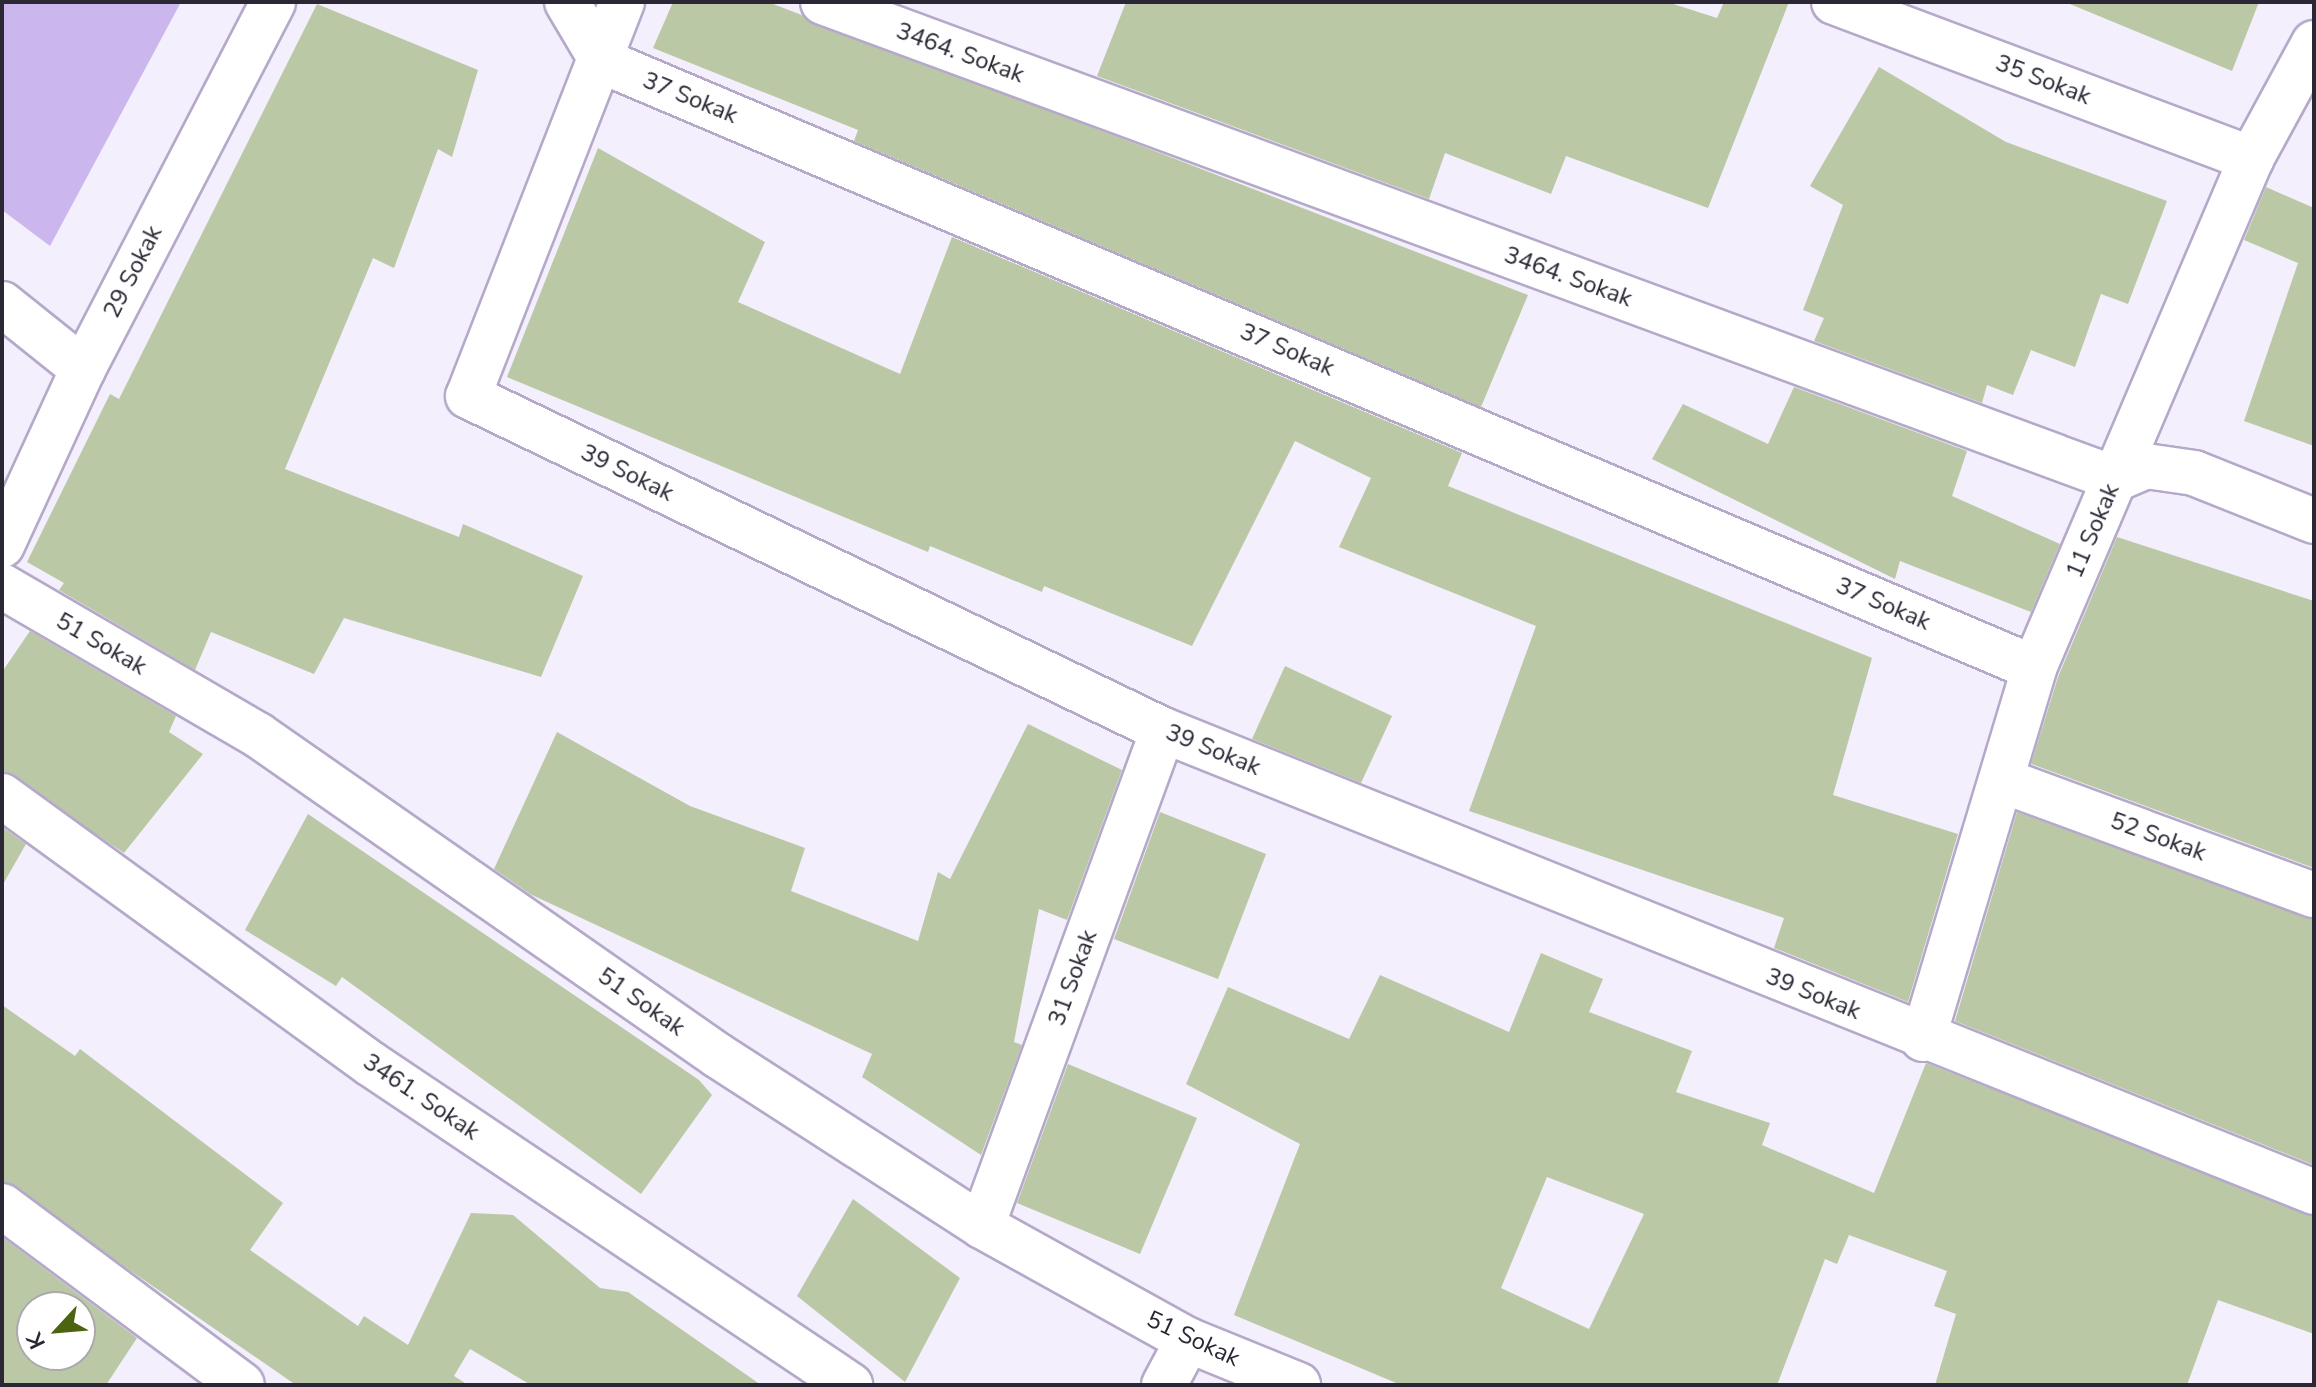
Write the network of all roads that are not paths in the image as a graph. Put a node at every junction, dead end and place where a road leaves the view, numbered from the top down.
1 (273, 2) edge
2 (567, 2) edge
3 (622, 2) edge
4 (1834, 2) edge
5 (833, 4) edge
6 (2314, 43) edge
7 (602, 61) junction
8 (2251, 159) junction
9 (2, 304) edge
10 (83, 369) junction
11 (2116, 479) junction
12 (2314, 521) edge
13 (2, 545) edge
14 (2, 586) edge
15 (2034, 668) junction
16 (1163, 730) junction
17 (2001, 780) junction
18 (2, 796) edge
19 (2314, 895) edge
20 (1923, 1039) junction
21 (2314, 1192) edge
22 (2, 1206) edge
23 (982, 1226) junction
24 (1188, 1340) junction
25 (242, 1385) edge
26 (850, 1385) edge
27 (1164, 1385) edge
28 (1298, 1385) edge

1 - 10 street, 29 Sokak
2 - 7 street
3 - 7 street
4 - 8 street, 35 Sokak
5 - 11 street, 3464. Sokak
6 - 8 street, 11 Sokak
7 - 15 street, 37 Sokak
7 - 16 street, 39 Sokak
8 - 11 street, 11 Sokak
9 - 10 street
10 - 13 street, 29 Sokak
11 - 12 street
11 - 15 street, 11 Sokak
14 - 23 street, 51 Sokak
15 - 17 street, 11 Sokak
16 - 20 street, 39 Sokak
16 - 23 street, 31 Sokak
17 - 19 street, 52 Sokak
17 - 20 street, 11 Sokak
18 - 26 street, 3461. Sokak
20 - 21 street, 39 Sokak
22 - 25 street
23 - 24 street, 51 Sokak
24 - 27 street
24 - 28 street, 51 Sokak

